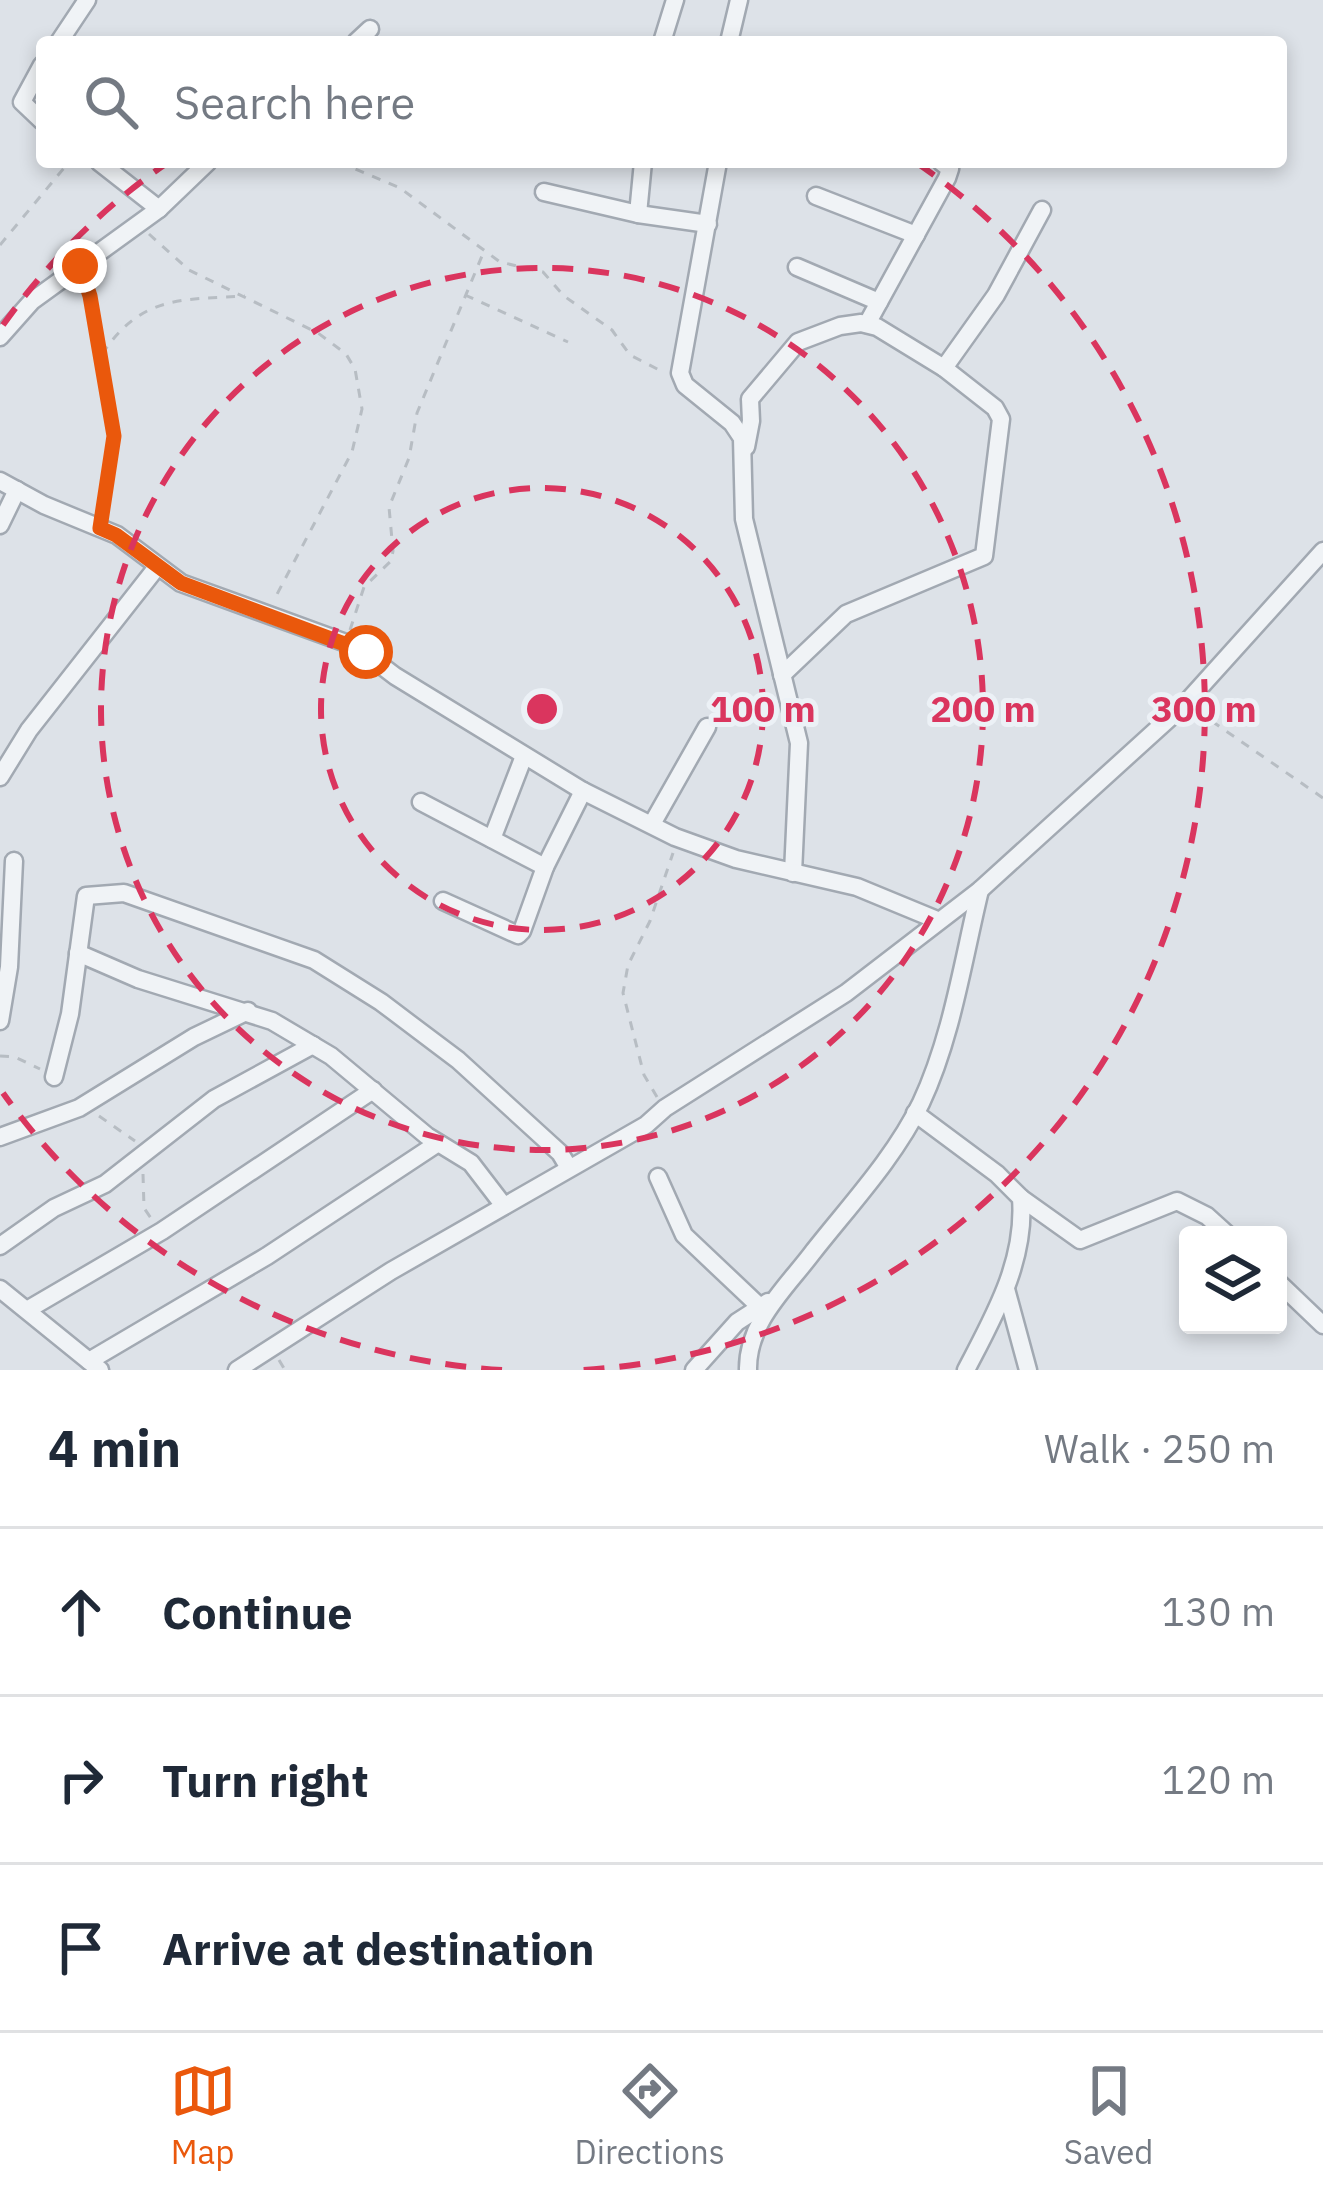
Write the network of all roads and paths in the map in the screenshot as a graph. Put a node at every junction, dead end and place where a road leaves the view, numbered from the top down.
1 (87, 0) edge
2 (675, 0) edge
3 (739, 0) edge
4 (370, 29) dead end
5 (63, 36) edge
6 (362, 36) edge
7 (664, 36) edge
8 (730, 36) edge
9 (36, 75) edge
10 (0, 101) edge
11 (23, 106) junction
12 (36, 116) edge
13 (64, 168) edge
14 (107, 168) edge
15 (202, 168) edge
16 (353, 168) edge
17 (642, 168) edge
18 (717, 168) edge
19 (948, 168) edge
20 (544, 192) dead end
21 (816, 196) dead end
22 (159, 208) junction
23 (1042, 210) dead end
24 (638, 214) junction
25 (138, 224) junction
26 (708, 224) junction
27 (916, 235) junction
28 (0, 245) edge
29 (484, 251) junction
30 (80, 266) junction
31 (797, 267) dead end
32 (464, 295) junction
33 (247, 296) junction
34 (879, 302) junction
35 (867, 324) junction
36 (2, 330) edge
37 (568, 342) dead end
38 (101, 355) junction
39 (944, 368) junction
40 (682, 382) junction
41 (744, 453) junction
42 (8, 485) edge
43 (0, 525) edge
44 (100, 528) junction
45 (1323, 551) edge
46 (157, 567) junction
47 (266, 616) junction
48 (347, 644) junction
49 (782, 675) junction
50 (1185, 704) junction
51 (707, 727) dead end
52 (524, 756) junction
53 (0, 777) edge
54 (583, 791) junction
55 (1323, 798) edge
56 (421, 802) dead end
57 (652, 824) junction
58 (675, 837) junction
59 (492, 839) junction
60 (14, 861) dead end
61 (545, 867) junction
62 (794, 873) junction
63 (980, 890) junction
64 (443, 901) dead end
65 (937, 920) junction
66 (78, 953) junction
67 (248, 1011) junction
68 (0, 1021) edge
69 (313, 1046) junction
70 (55, 1077) dead end
71 (373, 1090) junction
72 (86, 1104) junction
73 (665, 1108) junction
74 (914, 1113) junction
75 (0, 1137) edge
76 (438, 1143) junction
77 (141, 1158) junction
78 (569, 1168) junction
79 (658, 1177) dead end
80 (1021, 1198) junction
81 (504, 1206) junction
82 (1218, 1226) edge
83 (162, 1232) junction
84 (0, 1246) edge
85 (1005, 1288) junction
86 (0, 1289) edge
87 (1287, 1290) edge
88 (768, 1302) junction
89 (27, 1310) junction
90 (1323, 1324) edge
91 (94, 1366) edge
92 (238, 1370) edge
93 (694, 1370) edge
94 (748, 1370) edge
95 (966, 1370) edge
96 (1028, 1370) edge

1 - 5 street
2 - 7 street
3 - 8 street
4 - 6 street
9 - 11 street
10 - 11 street
11 - 12 street
13 - 28 path
14 - 22 street
15 - 22 street
16 - 29 path
17 - 24 street
18 - 26 street
19 - 27 street
20 - 24 street
21 - 27 street
22 - 25 street
23 - 39 street
24 - 26 street
25 - 30 street
25 - 33 path
26 - 40 street
27 - 34 street
29 - 32 path
29 - 40 path
30 - 36 street
30 - 38 path
31 - 34 street
32 - 37 path
32 - 48 path
33 - 38 path
33 - 47 path
34 - 35 street
35 - 39 street
35 - 41 street
38 - 44 path
39 - 49 street
40 - 41 street
41 - 49 street
42 - 43 street
42 - 44 street
44 - 46 street
45 - 50 street
46 - 47 street
46 - 53 street
47 - 48 street
48 - 52 street
49 - 62 street
50 - 55 path
50 - 63 street
51 - 57 street
52 - 54 street
52 - 59 street
54 - 57 street
54 - 61 street
56 - 59 street
57 - 58 street
58 - 62 street
58 - 73 path
59 - 61 street
60 - 68 street
61 - 64 street
62 - 65 street
63 - 65 street
63 - 74 street
65 - 73 street
66 - 67 street
66 - 70 street
66 - 78 street
67 - 69 street
67 - 72 street
69 - 71 street
69 - 77 street
71 - 76 street
71 - 83 street
72 - 75 street
72 - 77 path
73 - 78 street
74 - 80 street
74 - 88 street
76 - 81 street
76 - 91 street
77 - 83 path
77 - 84 street
78 - 81 street
79 - 88 street
80 - 82 street
80 - 85 street
81 - 92 street
83 - 89 street
85 - 95 street
85 - 96 street
86 - 89 street
87 - 90 street
88 - 93 street
88 - 94 street
89 - 91 street

